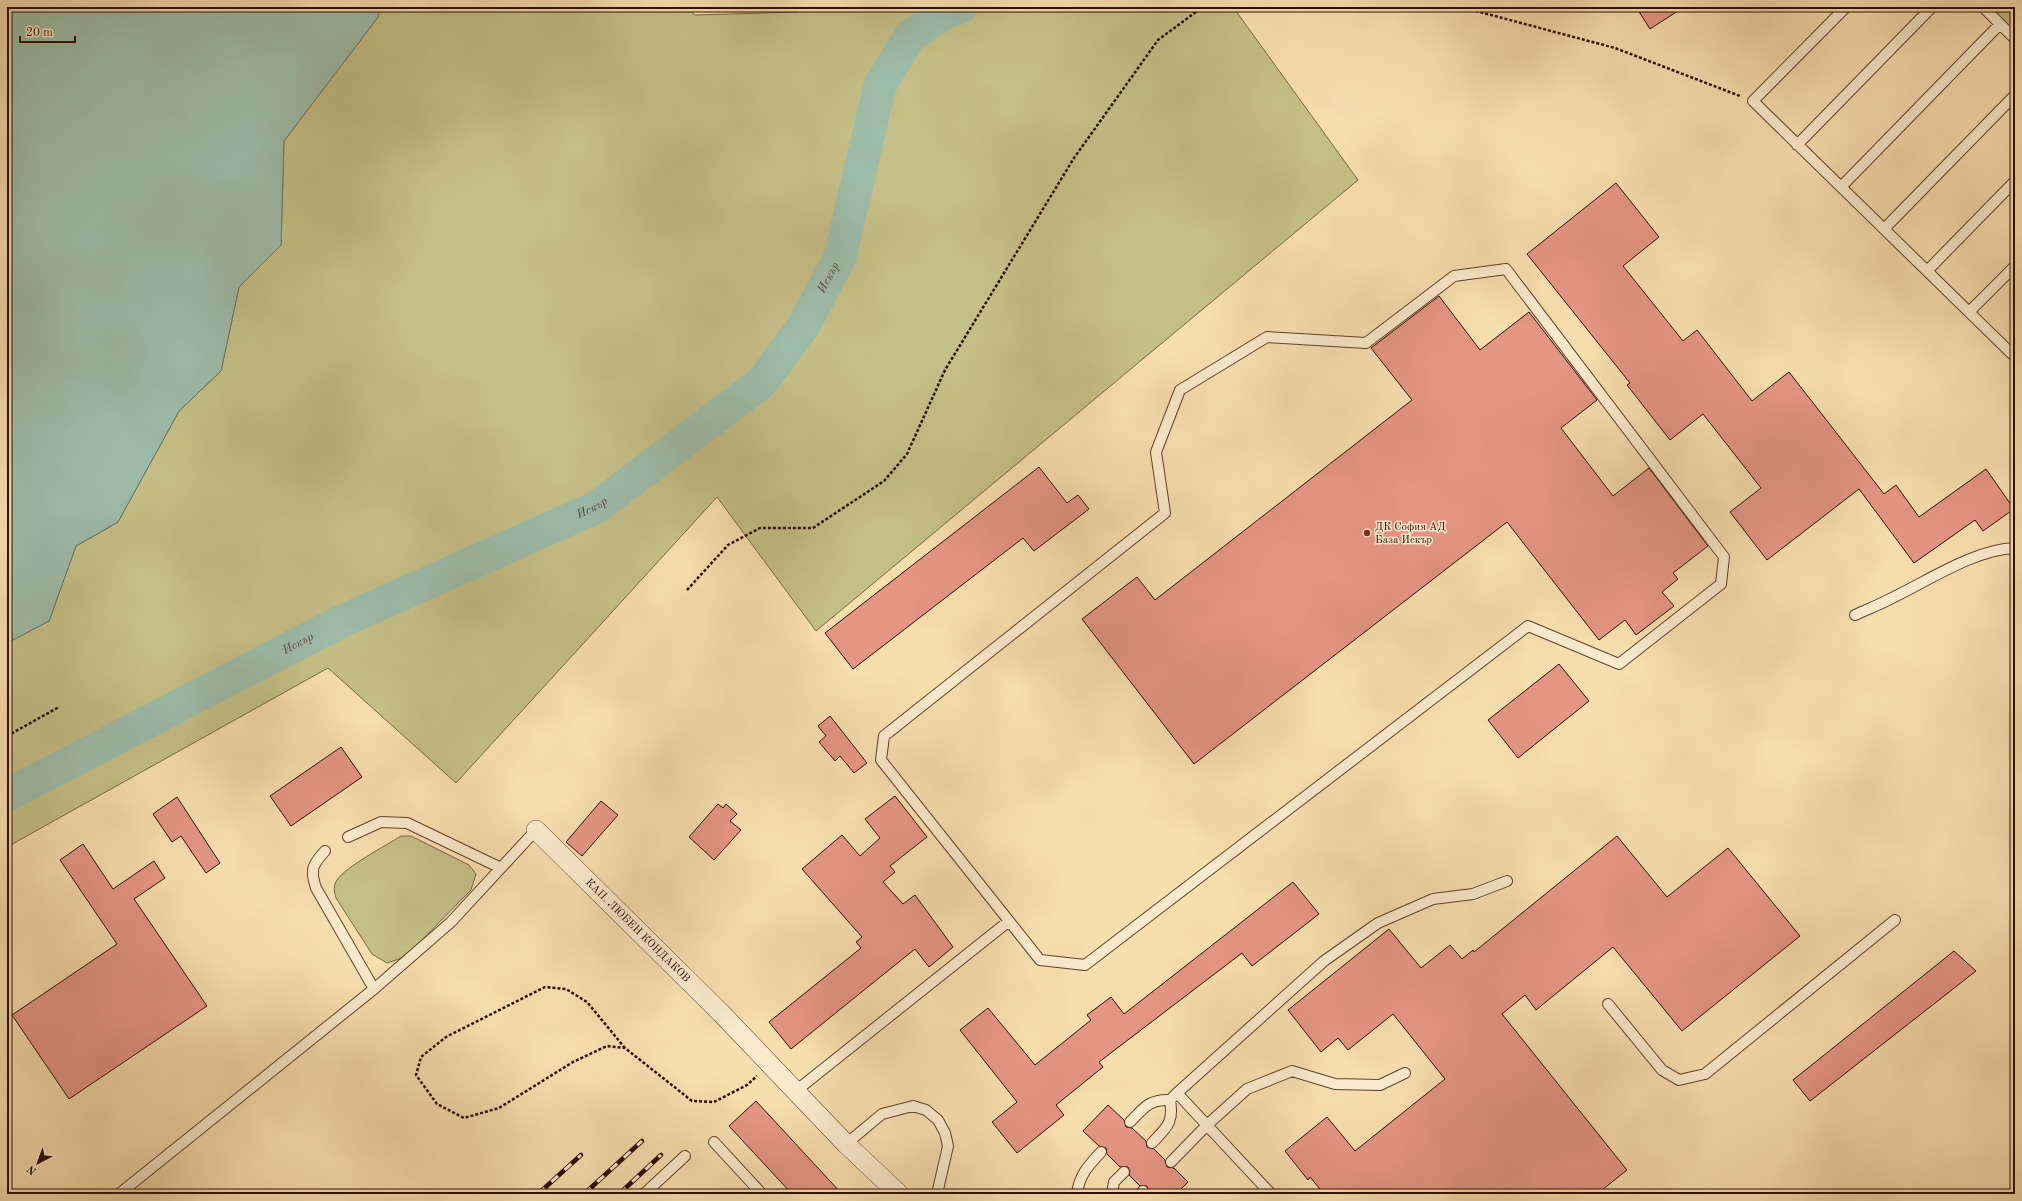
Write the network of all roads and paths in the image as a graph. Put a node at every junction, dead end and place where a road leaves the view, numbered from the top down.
1 (1207, 7) edge
2 (1461, 7) edge
3 (1846, 7) edge
4 (1932, 7) edge
5 (1983, 7) edge
6 (2000, 24) junction
7 (2015, 39) edge
8 (2015, 95) edge
9 (1753, 102) junction
10 (1797, 145) junction
11 (2015, 181) edge
12 (1841, 187) junction
13 (1884, 229) junction
14 (2015, 266) edge
15 (1927, 271) junction
16 (1969, 312) junction
17 (2015, 352) edge
18 (2015, 548) edge
19 (687, 590) dead end
20 (1855, 615) dead end
21 (59, 707) dead end
22 (7, 736) edge
23 (536, 830) joint
24 (348, 837) dead end
25 (325, 851) dead end
26 (501, 868) junction
27 (1507, 881) dead end
28 (1895, 920) dead end
29 (1009, 921) junction
30 (374, 989) junction
31 (1608, 1004) dead end
32 (624, 1048) junction
33 (771, 1065) junction
34 (1405, 1073) dead end
35 (796, 1090) junction
36 (1174, 1097) junction
37 (1130, 1122) dead end
38 (1206, 1125) junction
39 (714, 1142) dead end
40 (1152, 1143) dead end
41 (846, 1144) junction
42 (1101, 1152) dead end
43 (685, 1156) dead end
44 (1171, 1162) dead end
45 (1124, 1172) dead end
46 (119, 1194) edge
47 (644, 1194) edge
48 (762, 1194) edge
49 (899, 1194) edge
50 (937, 1194) edge
51 (1077, 1194) edge
52 (1112, 1194) edge
53 (1271, 1194) edge

1 - 19 path
2 - 9 path
3 - 9 lane
4 - 10 lane
5 - 6 lane
6 - 7 lane
6 - 12 lane
8 - 13 lane
9 - 10 lane
10 - 12 lane
11 - 15 lane
12 - 13 lane
13 - 15 lane
14 - 16 lane
15 - 16 lane
16 - 17 lane
18 - 20 lane
21 - 22 path
23 - 26 lane, КАП. ЛЮБЕН КОНДАКОВ
23 - 33 street, КАП. ЛЮБЕН КОНДАКОВ
24 - 26 lane
25 - 30 lane
26 - 30 lane, КАП. ЛЮБЕН КОНДАКОВ
27 - 36 lane
28 - 31 lane
29 - 29 lane
29 - 35 lane
30 - 46 lane, КАП. ЛЮБЕН КОНДАКОВ
32 - 32 path
32 - 33 path
33 - 35 street, КАП. ЛЮБЕН КОНДАКОВ
34 - 38 lane
35 - 41 street, КАП. ЛЮБЕН КОНДАКОВ
36 - 37 lane
36 - 38 lane
36 - 40 lane
38 - 44 lane
38 - 53 lane
39 - 48 lane
41 - 49 street, КАП. ЛЮБЕН КОНДАКОВ
41 - 50 lane
42 - 51 lane
43 - 47 lane
45 - 52 lane

